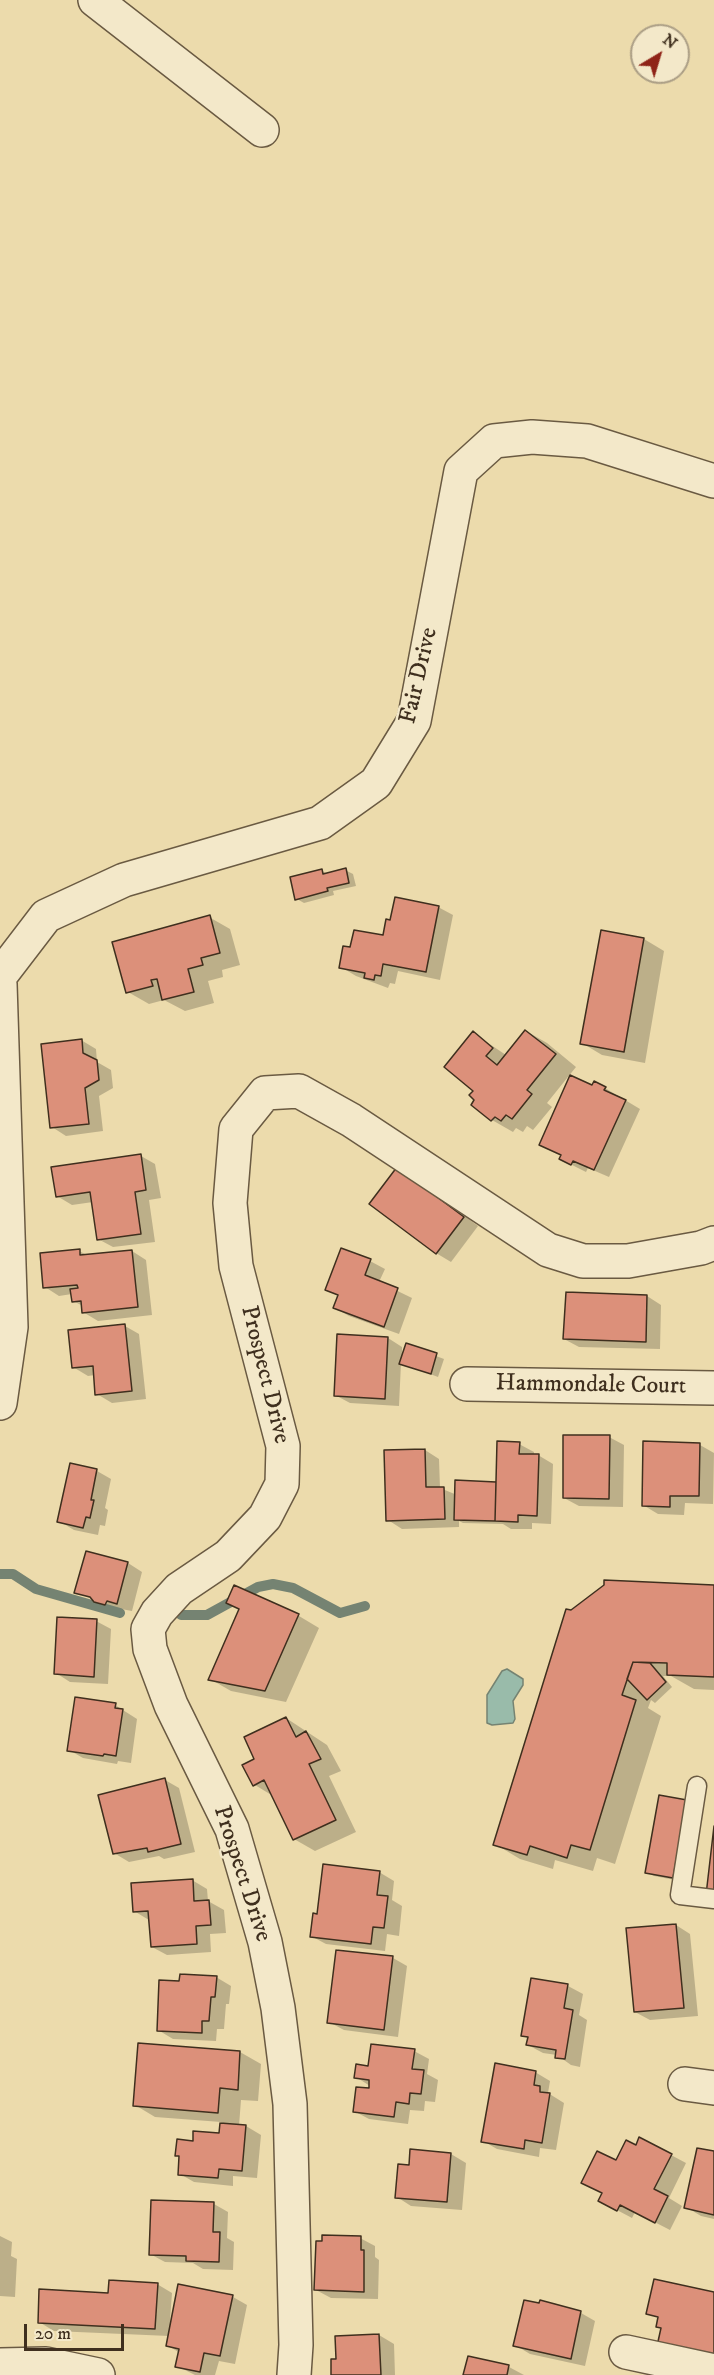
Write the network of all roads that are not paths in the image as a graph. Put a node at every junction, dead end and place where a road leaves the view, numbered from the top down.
1 (95, 0) edge
2 (262, 130) dead end
3 (714, 481) edge
4 (0, 976) edge
5 (0, 984) edge
6 (714, 1243) edge
7 (4, 1350) edge
8 (467, 1384) dead end
9 (714, 1388) edge
10 (0, 1403) edge
11 (697, 1786) dead end
12 (714, 1899) edge
13 (626, 2352) dead end
14 (0, 2365) edge
15 (714, 2371) edge
16 (98, 2375) edge
17 (294, 2375) edge

1 - 2 street
3 - 4 street, Fair Drive
5 - 7 street
6 - 17 street, Prospect Drive
7 - 10 street
8 - 9 street, Hammondale Court
11 - 12 lane
13 - 15 street
14 - 16 street

